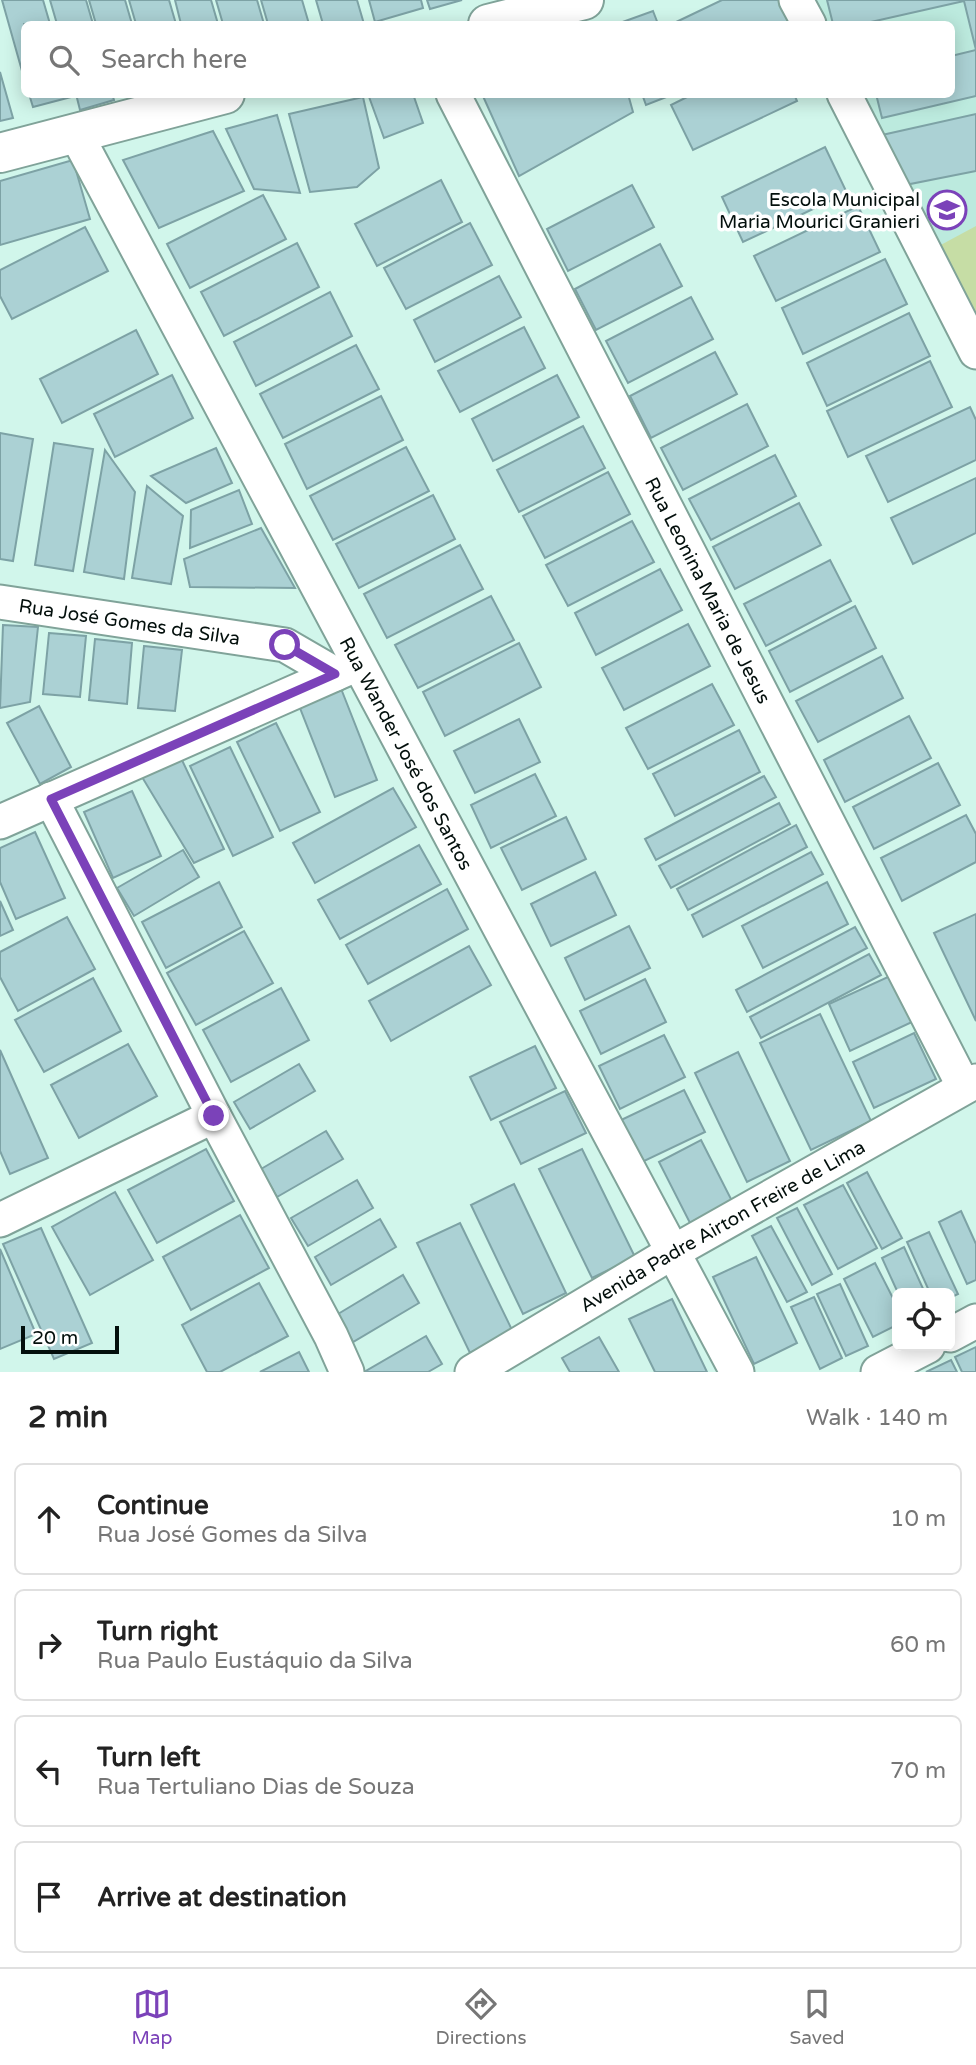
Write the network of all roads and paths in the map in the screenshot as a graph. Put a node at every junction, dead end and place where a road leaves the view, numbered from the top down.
1 (584, 0) edge
2 (796, 0) edge
3 (500, 21) edge
4 (807, 21) edge
5 (210, 98) edge
6 (455, 98) edge
7 (847, 98) edge
8 (76, 134) junction
9 (0, 153) edge
10 (976, 352) edge
11 (0, 602) edge
12 (347, 669) junction
13 (51, 799) junction
14 (0, 822) edge
15 (970, 1084) edge
16 (214, 1116) junction
17 (0, 1220) edge
18 (673, 1252) junction
19 (976, 1321) edge
20 (955, 1332) edge
21 (918, 1351) edge
22 (347, 1372) edge
23 (472, 1372) edge
24 (737, 1372) edge
25 (878, 1372) edge

1 - 3 street
2 - 4 street
5 - 8 street
6 - 15 street, Rua Leonina Maria de Jesus
7 - 10 street
8 - 9 street
8 - 12 street, Rua Wander José dos Santos
11 - 12 street, Rua José Gomes da Silva
12 - 13 street
12 - 18 street, Rua Wander José dos Santos
13 - 14 street
13 - 16 street
15 - 18 street, Avenida Padre Airton Freire de Lima
16 - 17 street
16 - 22 street
18 - 23 street, Avenida Padre Airton Freire de Lima
18 - 24 street, Rua Wander José dos Santos
19 - 20 street
21 - 25 street

